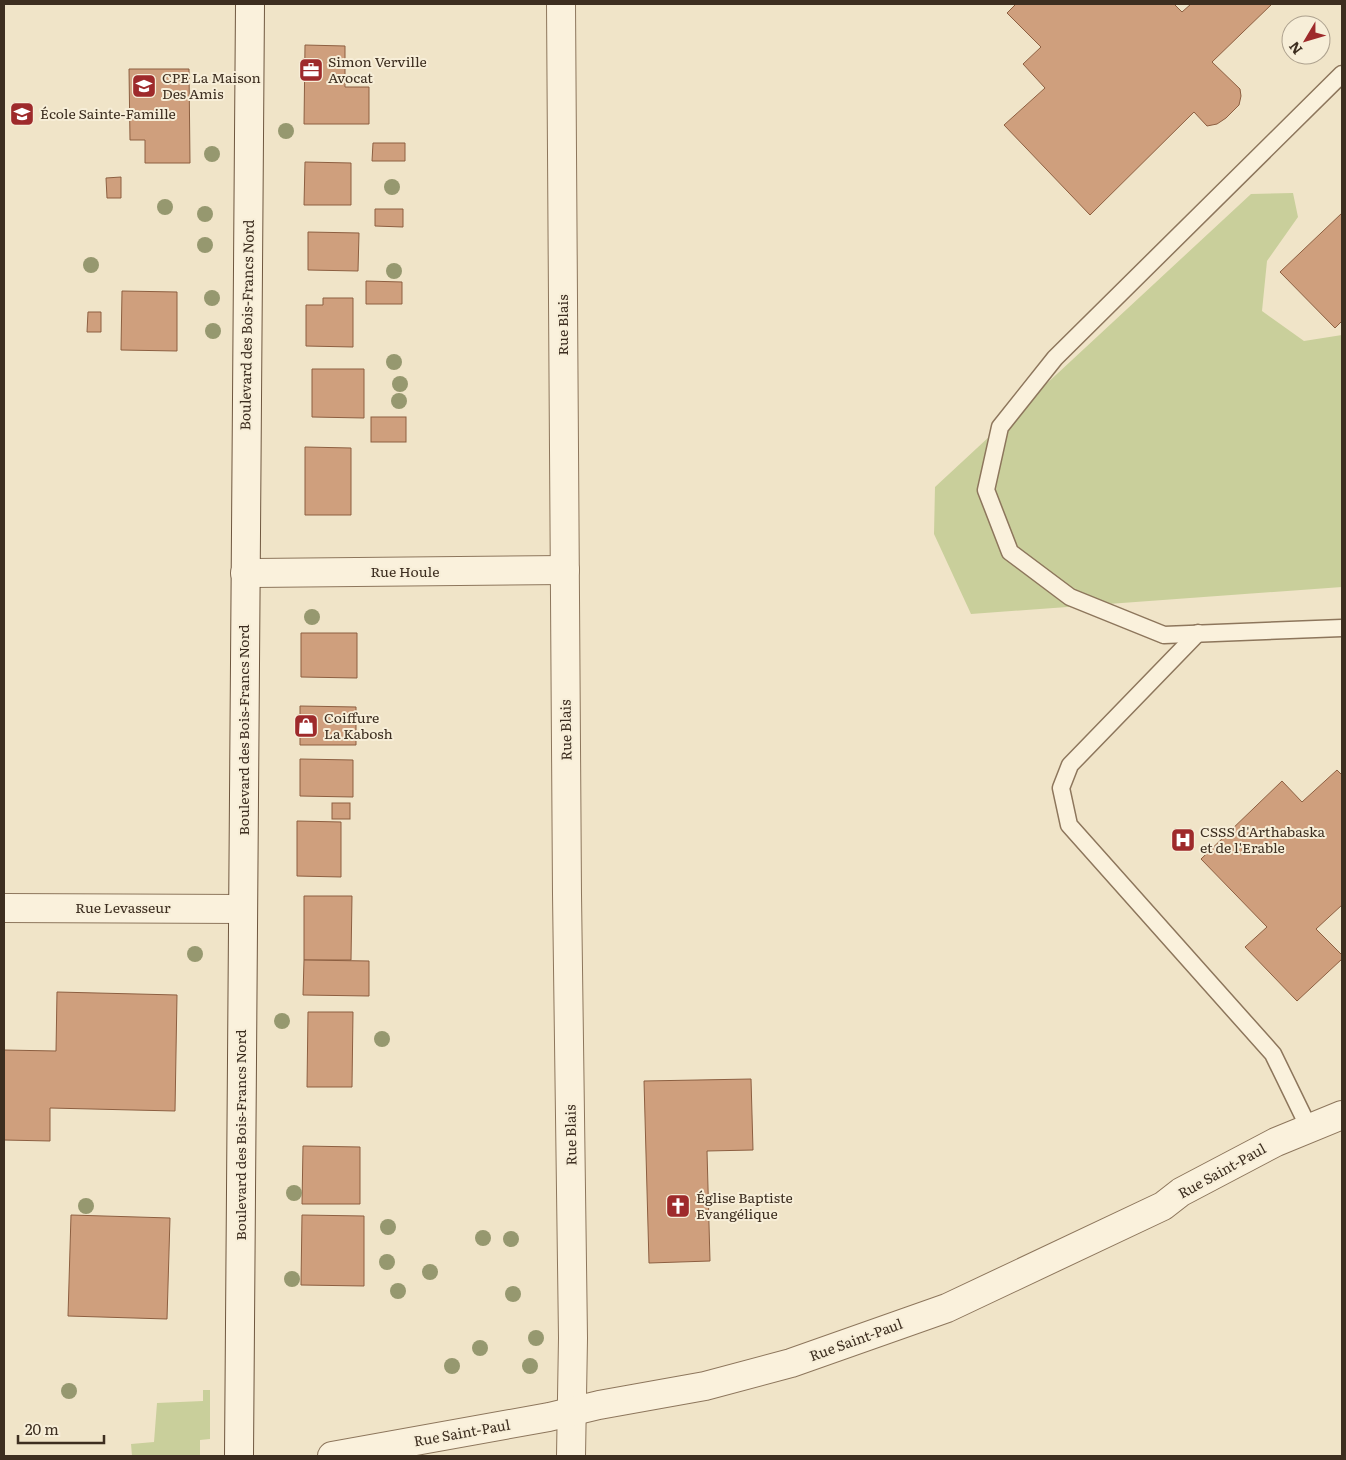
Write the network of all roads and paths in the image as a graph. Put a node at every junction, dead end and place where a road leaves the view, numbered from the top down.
1 (250, 4) edge
2 (561, 4) edge
3 (1342, 74) edge
4 (564, 570) junction
5 (245, 573) junction
6 (1342, 628) edge
7 (1198, 634) junction
8 (4, 908) edge
9 (243, 909) junction
10 (1342, 1115) edge
11 (1309, 1128) junction
12 (571, 1412) junction
13 (239, 1456) edge
14 (332, 1456) edge
15 (571, 1456) edge

1 - 5 street, Boulevard des Bois-Francs Nord
2 - 4 street, Rue Blais
3 - 7 lane
4 - 5 street, Rue Houle
4 - 12 street, Rue Blais
5 - 9 street, Boulevard des Bois-Francs Nord
6 - 7 lane
7 - 11 lane
8 - 9 street, Rue Levasseur
9 - 13 street, Boulevard des Bois-Francs Nord
10 - 11 street, Rue Saint-Paul
11 - 12 street, Rue Saint-Paul
12 - 14 street, Rue Saint-Paul
12 - 15 street, Rue Blais

